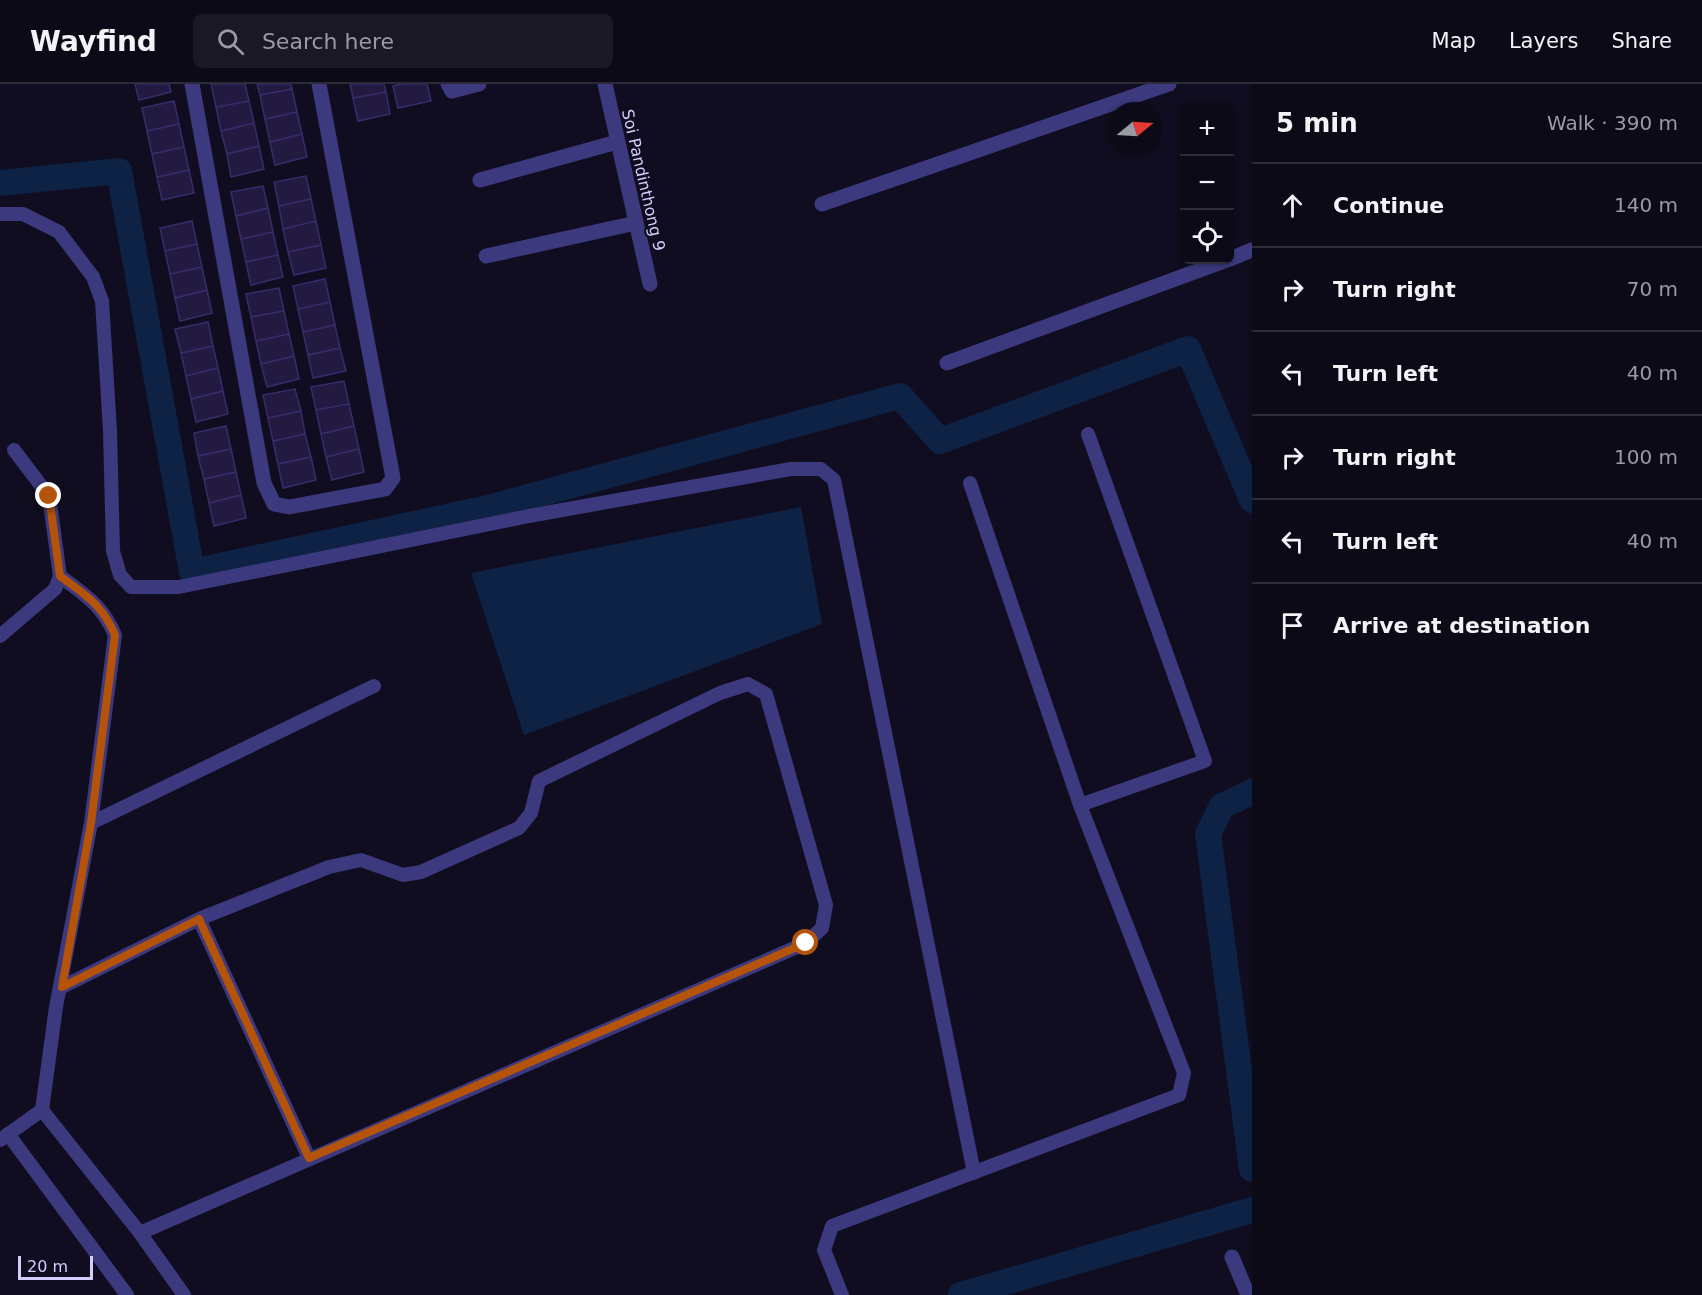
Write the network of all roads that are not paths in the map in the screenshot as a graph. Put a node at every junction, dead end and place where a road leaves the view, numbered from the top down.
1 (192, 84) edge
2 (319, 84) edge
3 (448, 84) edge
4 (479, 84) edge
5 (605, 84) edge
6 (1170, 84) edge
7 (617, 141) junction
8 (480, 180) dead end
9 (822, 204) dead end
10 (0, 214) edge
11 (636, 223) junction
12 (1252, 250) edge
13 (486, 256) dead end
14 (1234, 257) edge
15 (1214, 264) edge
16 (650, 284) dead end
17 (947, 363) dead end
18 (1088, 434) dead end
19 (14, 450) dead end
20 (970, 483) dead end
21 (60, 576) junction
22 (0, 636) edge
23 (374, 686) dead end
24 (1080, 805) junction
25 (91, 823) junction
26 (199, 919) junction
27 (62, 987) junction
28 (42, 1110) junction
29 (4, 1137) edge
30 (309, 1158) junction
31 (974, 1173) junction
32 (140, 1233) junction
33 (1232, 1257) dead end
34 (127, 1295) edge
35 (184, 1295) edge
36 (842, 1295) edge
37 (1248, 1295) edge

1 - 2 street
3 - 4 street
5 - 7 street, Soi Pandinthong 9
6 - 9 street
7 - 8 street
7 - 11 street, Soi Pandinthong 9
10 - 31 lane
11 - 13 street
11 - 16 street, Soi Pandinthong 9
12 - 14 street
15 - 17 street
18 - 24 lane
19 - 21 lane
20 - 24 lane
21 - 22 lane
21 - 25 lane
23 - 25 lane
24 - 31 lane
25 - 27 lane
26 - 27 lane
26 - 30 lane
26 - 30 lane
27 - 28 lane
28 - 29 lane
28 - 32 lane
29 - 34 lane
30 - 32 lane
31 - 36 lane
32 - 35 lane
33 - 37 street

